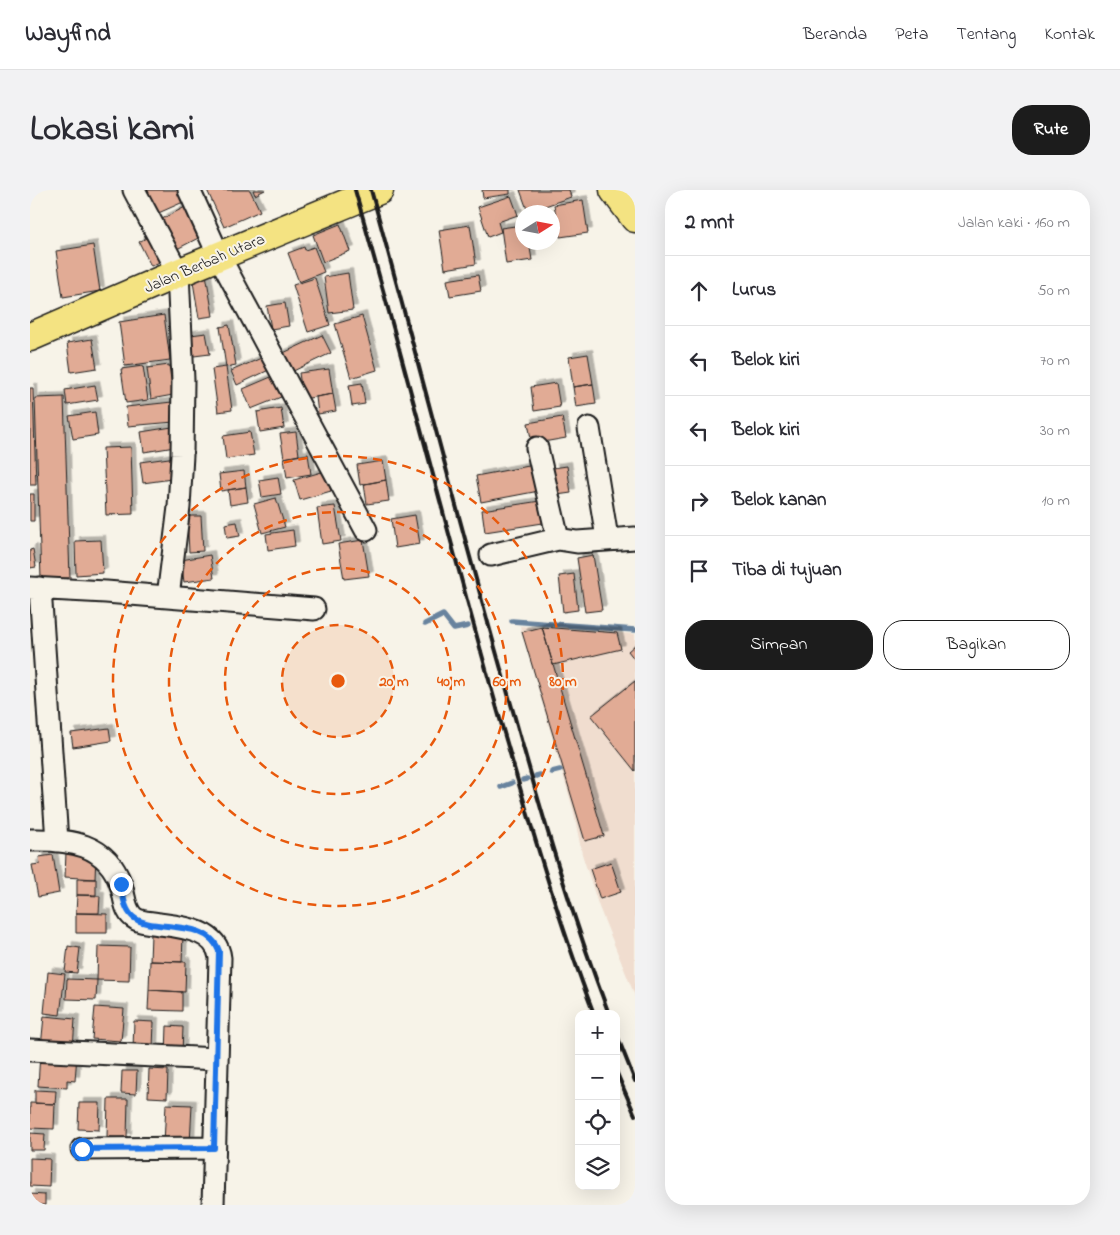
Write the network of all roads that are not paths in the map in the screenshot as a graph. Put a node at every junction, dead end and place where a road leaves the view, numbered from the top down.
1 (134, 190) edge
2 (189, 190) edge
3 (379, 190) edge
4 (614, 190) edge
5 (635, 218) edge
6 (219, 256) junction
7 (178, 272) junction
8 (30, 337) edge
9 (589, 428) dead end
10 (536, 448) dead end
11 (366, 530) dead end
12 (607, 538) junction
13 (635, 538) edge
14 (558, 539) junction
15 (491, 555) dead end
16 (35, 588) edge
17 (168, 597) junction
18 (314, 609) dead end
19 (30, 840) edge
20 (57, 841) junction
21 (30, 1050) edge
22 (217, 1059) junction
23 (214, 1148) junction
24 (82, 1149) dead end
25 (213, 1205) edge

1 - 7 street
2 - 6 street
3 - 6 main road, Jalan Berbah Utara
4 - 5 main road
6 - 7 main road, Jalan Berbah Utara
6 - 11 street
7 - 8 main road, Jalan Berbah Utara
7 - 17 street
9 - 12 street
10 - 14 street
12 - 13 street
12 - 14 street
14 - 15 street
16 - 17 street
16 - 20 street
17 - 18 street
19 - 20 street
20 - 22 street
21 - 22 street
22 - 23 street
23 - 24 street
23 - 25 street

